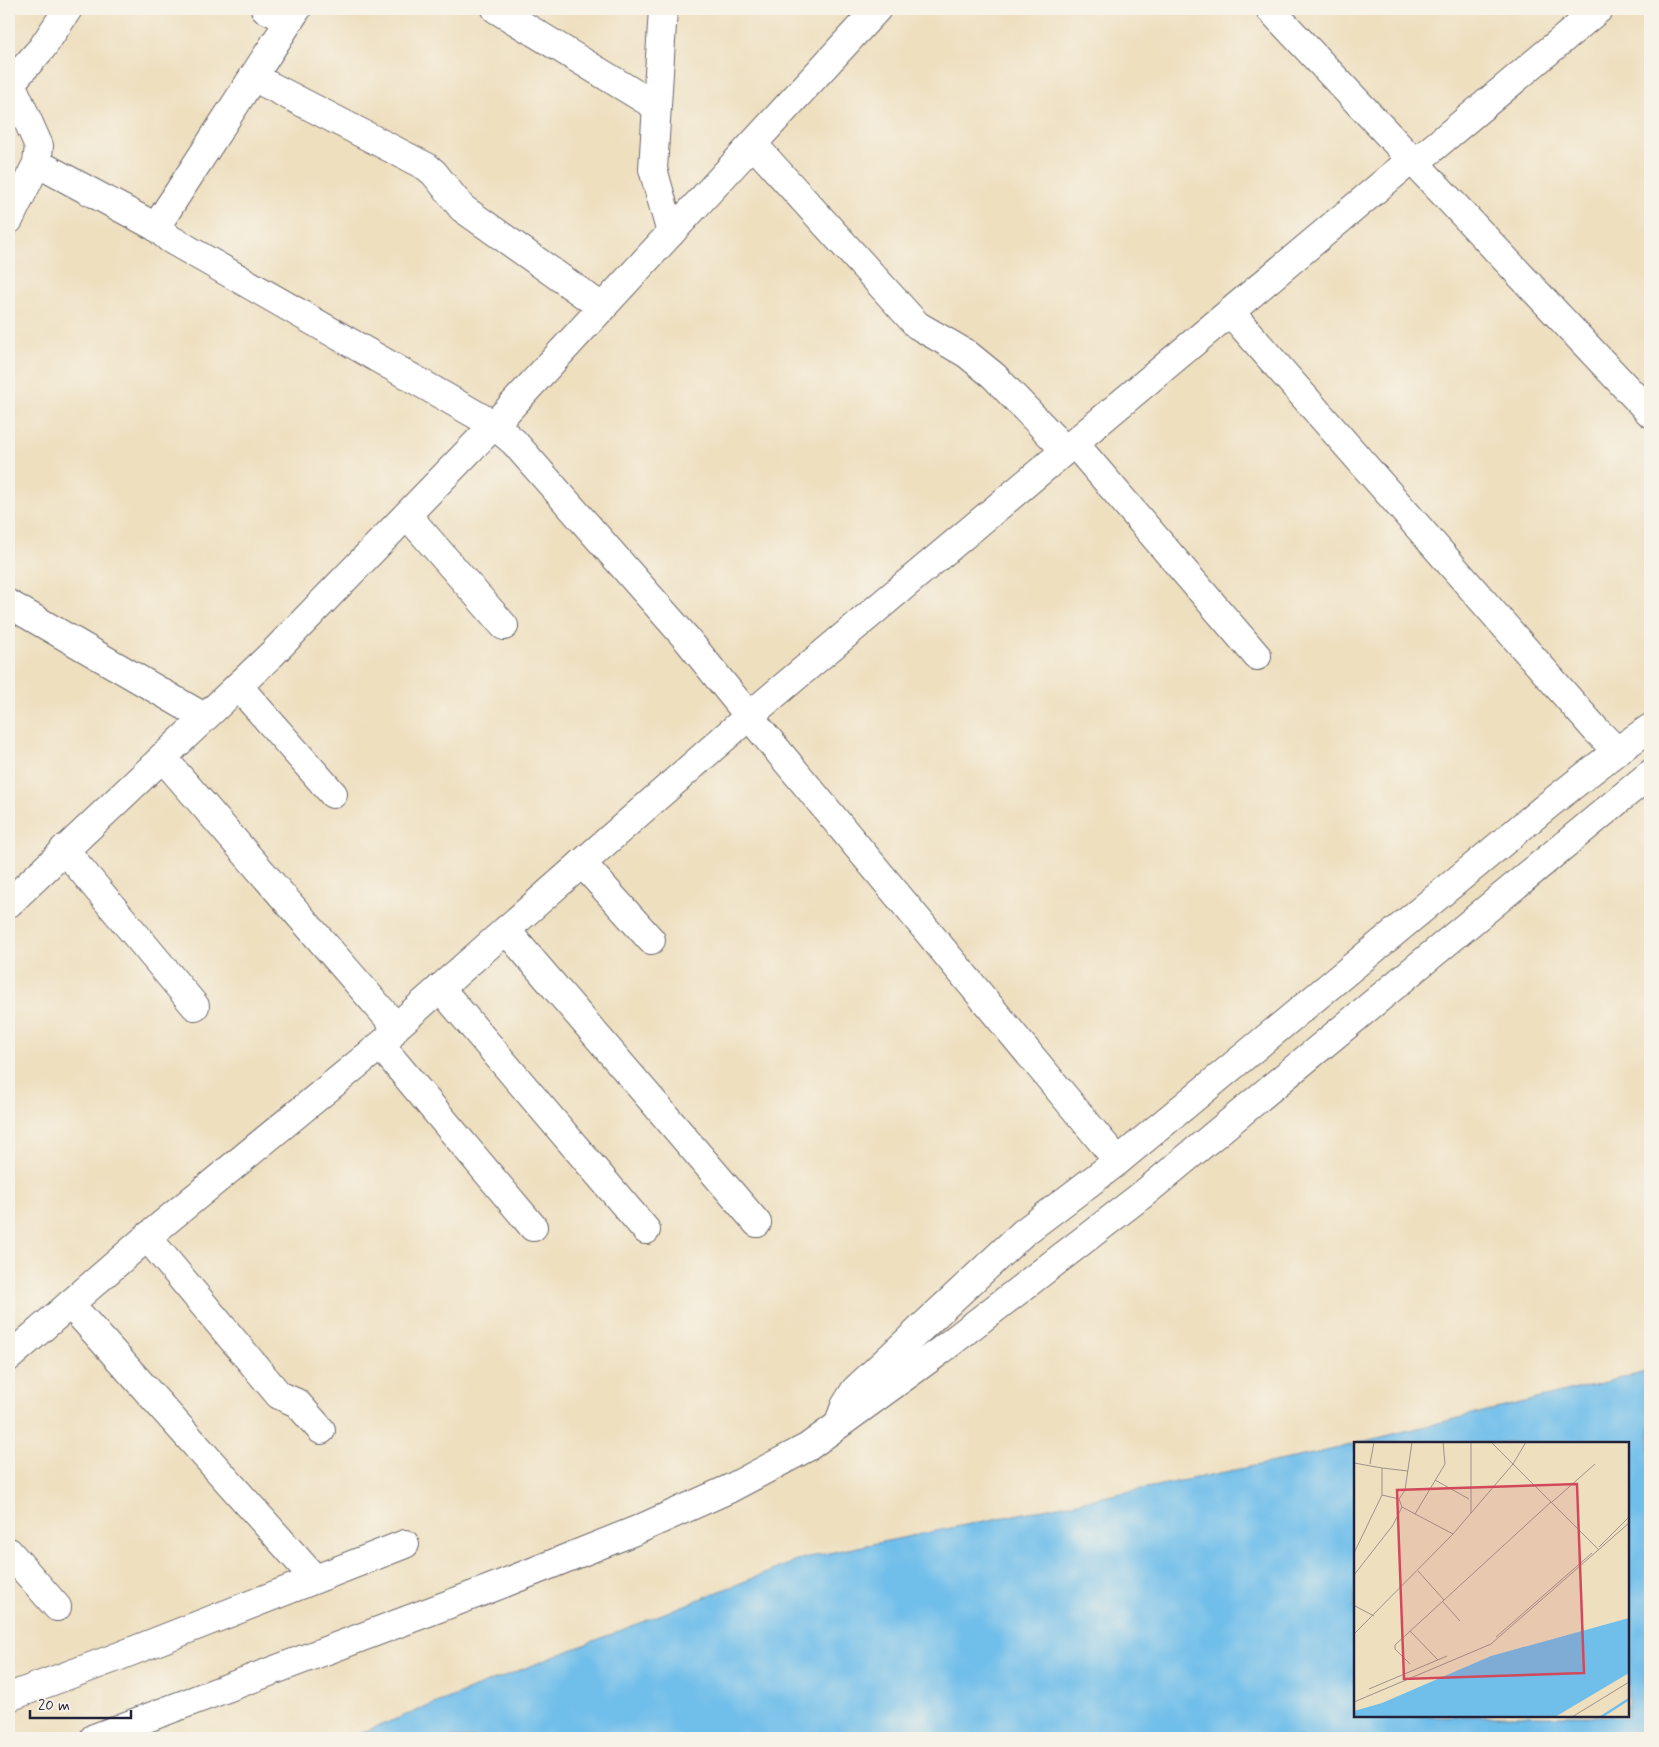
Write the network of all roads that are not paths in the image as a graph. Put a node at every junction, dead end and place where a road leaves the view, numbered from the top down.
1 (68, 9) edge
2 (265, 9) edge
3 (496, 9) edge
4 (663, 9) edge
5 (877, 9) edge
6 (1270, 9) edge
7 (1599, 9) edge
8 (294, 14) edge
9 (253, 76) junction
10 (9, 85) edge
11 (657, 107) junction
12 (753, 144) junction
13 (1413, 161) junction
14 (38, 163) junction
15 (9, 220) edge
16 (156, 227) junction
17 (671, 233) junction
18 (602, 308) junction
19 (1230, 312) junction
20 (1650, 413) edge
21 (494, 425) junction
22 (1070, 446) junction
23 (407, 515) junction
24 (9, 604) edge
25 (504, 626) dead end
26 (1257, 656) dead end
27 (238, 686) junction
28 (749, 716) junction
29 (204, 717) junction
30 (1650, 728) edge
31 (1617, 751) junction
32 (162, 757) junction
33 (1650, 774) edge
34 (333, 794) dead end
35 (64, 849) junction
36 (582, 863) junction
37 (9, 903) edge
38 (506, 930) junction
39 (651, 940) dead end
40 (440, 988) junction
41 (195, 1006) dead end
42 (388, 1037) junction
43 (1118, 1161) junction
44 (757, 1223) dead end
45 (533, 1227) dead end
46 (646, 1230) dead end
47 (147, 1237) junction
48 (70, 1304) junction
49 (9, 1356) edge
50 (839, 1425) junction
51 (321, 1430) dead end
52 (405, 1544) dead end
53 (9, 1552) edge
54 (315, 1579) junction
55 (57, 1606) dead end
56 (9, 1697) edge
57 (94, 1738) edge

1 - 10 street
2 - 8 street
3 - 11 street
4 - 11 street
5 - 12 street
6 - 13 street
7 - 13 street
8 - 9 street
9 - 16 street
9 - 18 street
10 - 14 street
11 - 17 street
12 - 17 street
12 - 22 street
13 - 19 street
13 - 20 street
14 - 15 street
14 - 16 street
16 - 21 street
17 - 18 street
18 - 21 street
19 - 22 street
19 - 31 street
21 - 23 street
21 - 28 street
22 - 26 street
22 - 28 street
23 - 25 street
23 - 27 street
24 - 29 street
27 - 29 street
27 - 34 street
28 - 36 street
28 - 43 street
29 - 32 street
30 - 31 street
31 - 43 street
32 - 35 street
32 - 42 street
33 - 50 street
35 - 37 street
35 - 41 street
36 - 38 street
36 - 39 street
38 - 40 street
38 - 44 street
40 - 42 street
40 - 46 street
42 - 45 street
42 - 47 street
43 - 50 street
47 - 48 street
47 - 51 street
48 - 49 street
48 - 54 street
50 - 57 street
52 - 54 street
53 - 55 street
54 - 56 street

